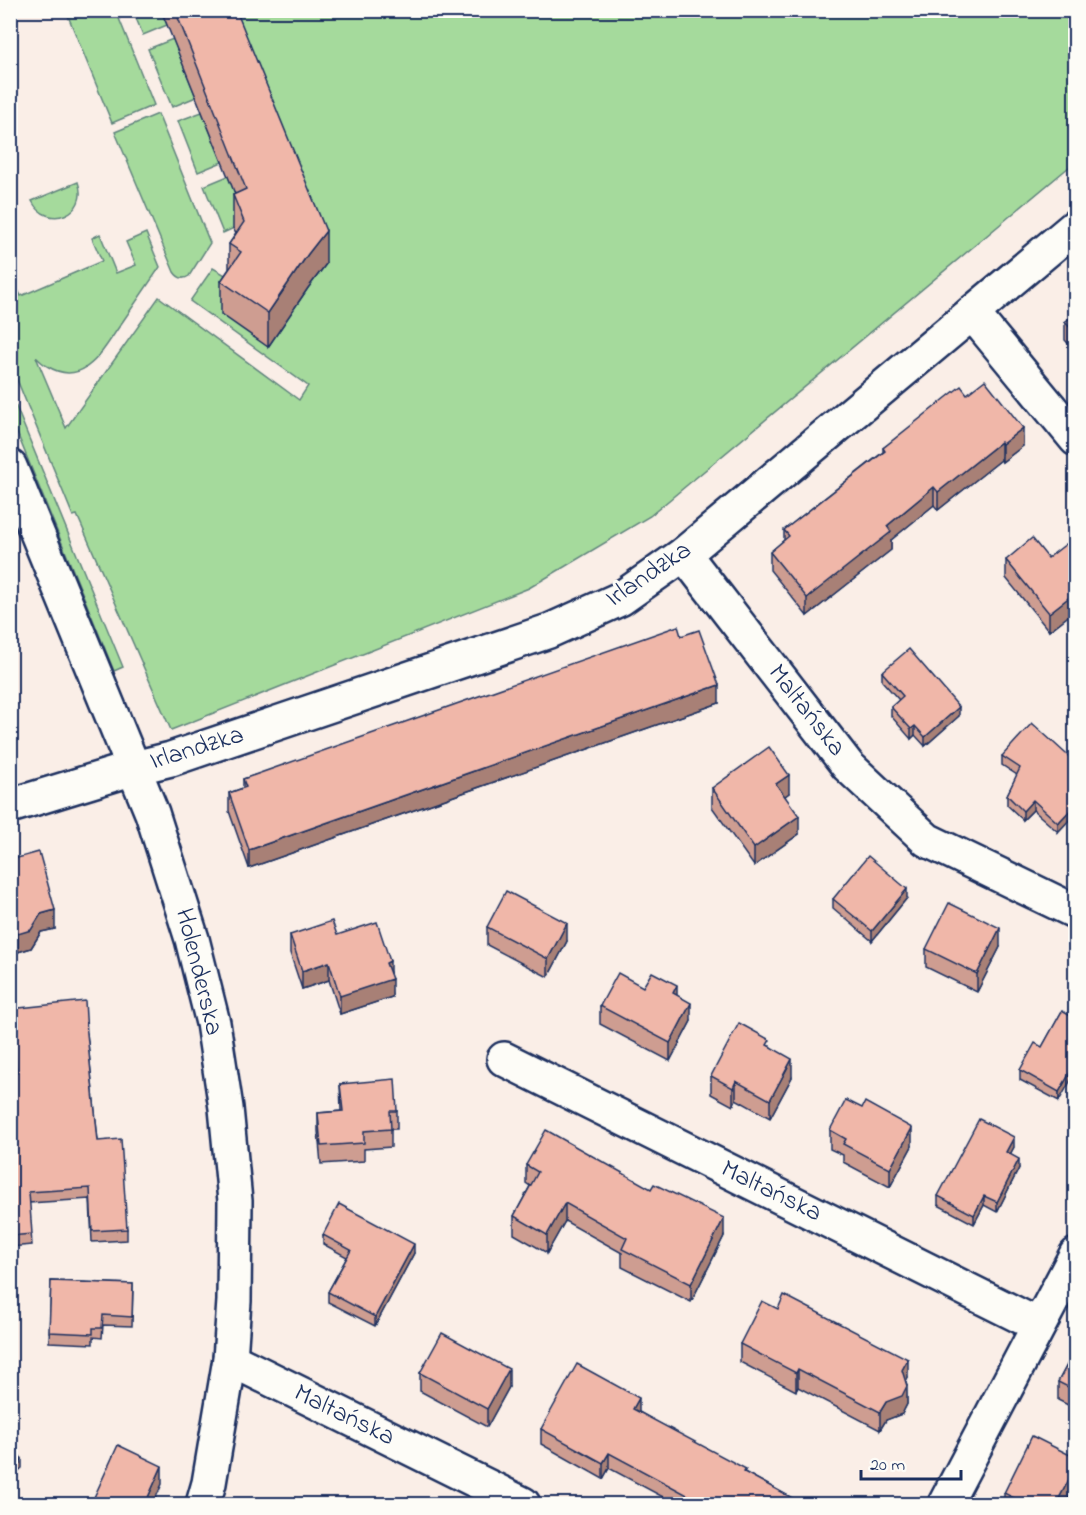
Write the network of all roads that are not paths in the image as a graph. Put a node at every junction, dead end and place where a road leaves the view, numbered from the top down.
1 (1076, 226) edge
2 (972, 313) junction
3 (1076, 439) edge
4 (10, 467) edge
5 (684, 554) junction
6 (134, 768) junction
7 (10, 806) edge
8 (1076, 912) edge
9 (504, 1059) dead end
10 (1076, 1255) edge
11 (1038, 1325) junction
12 (230, 1359) junction
13 (203, 1504) edge
14 (522, 1504) edge
15 (945, 1504) edge

1 - 2 street, Irlandzka
2 - 3 street
2 - 5 street, Irlandzka
4 - 6 street, Holenderska
5 - 6 street, Irlandzka
5 - 8 street, Maltańska
6 - 7 street, Irlandzka
6 - 12 street, Holenderska
9 - 11 street, Maltańska
10 - 11 street
11 - 15 street
12 - 13 street, Holenderska
12 - 14 street, Maltańska

